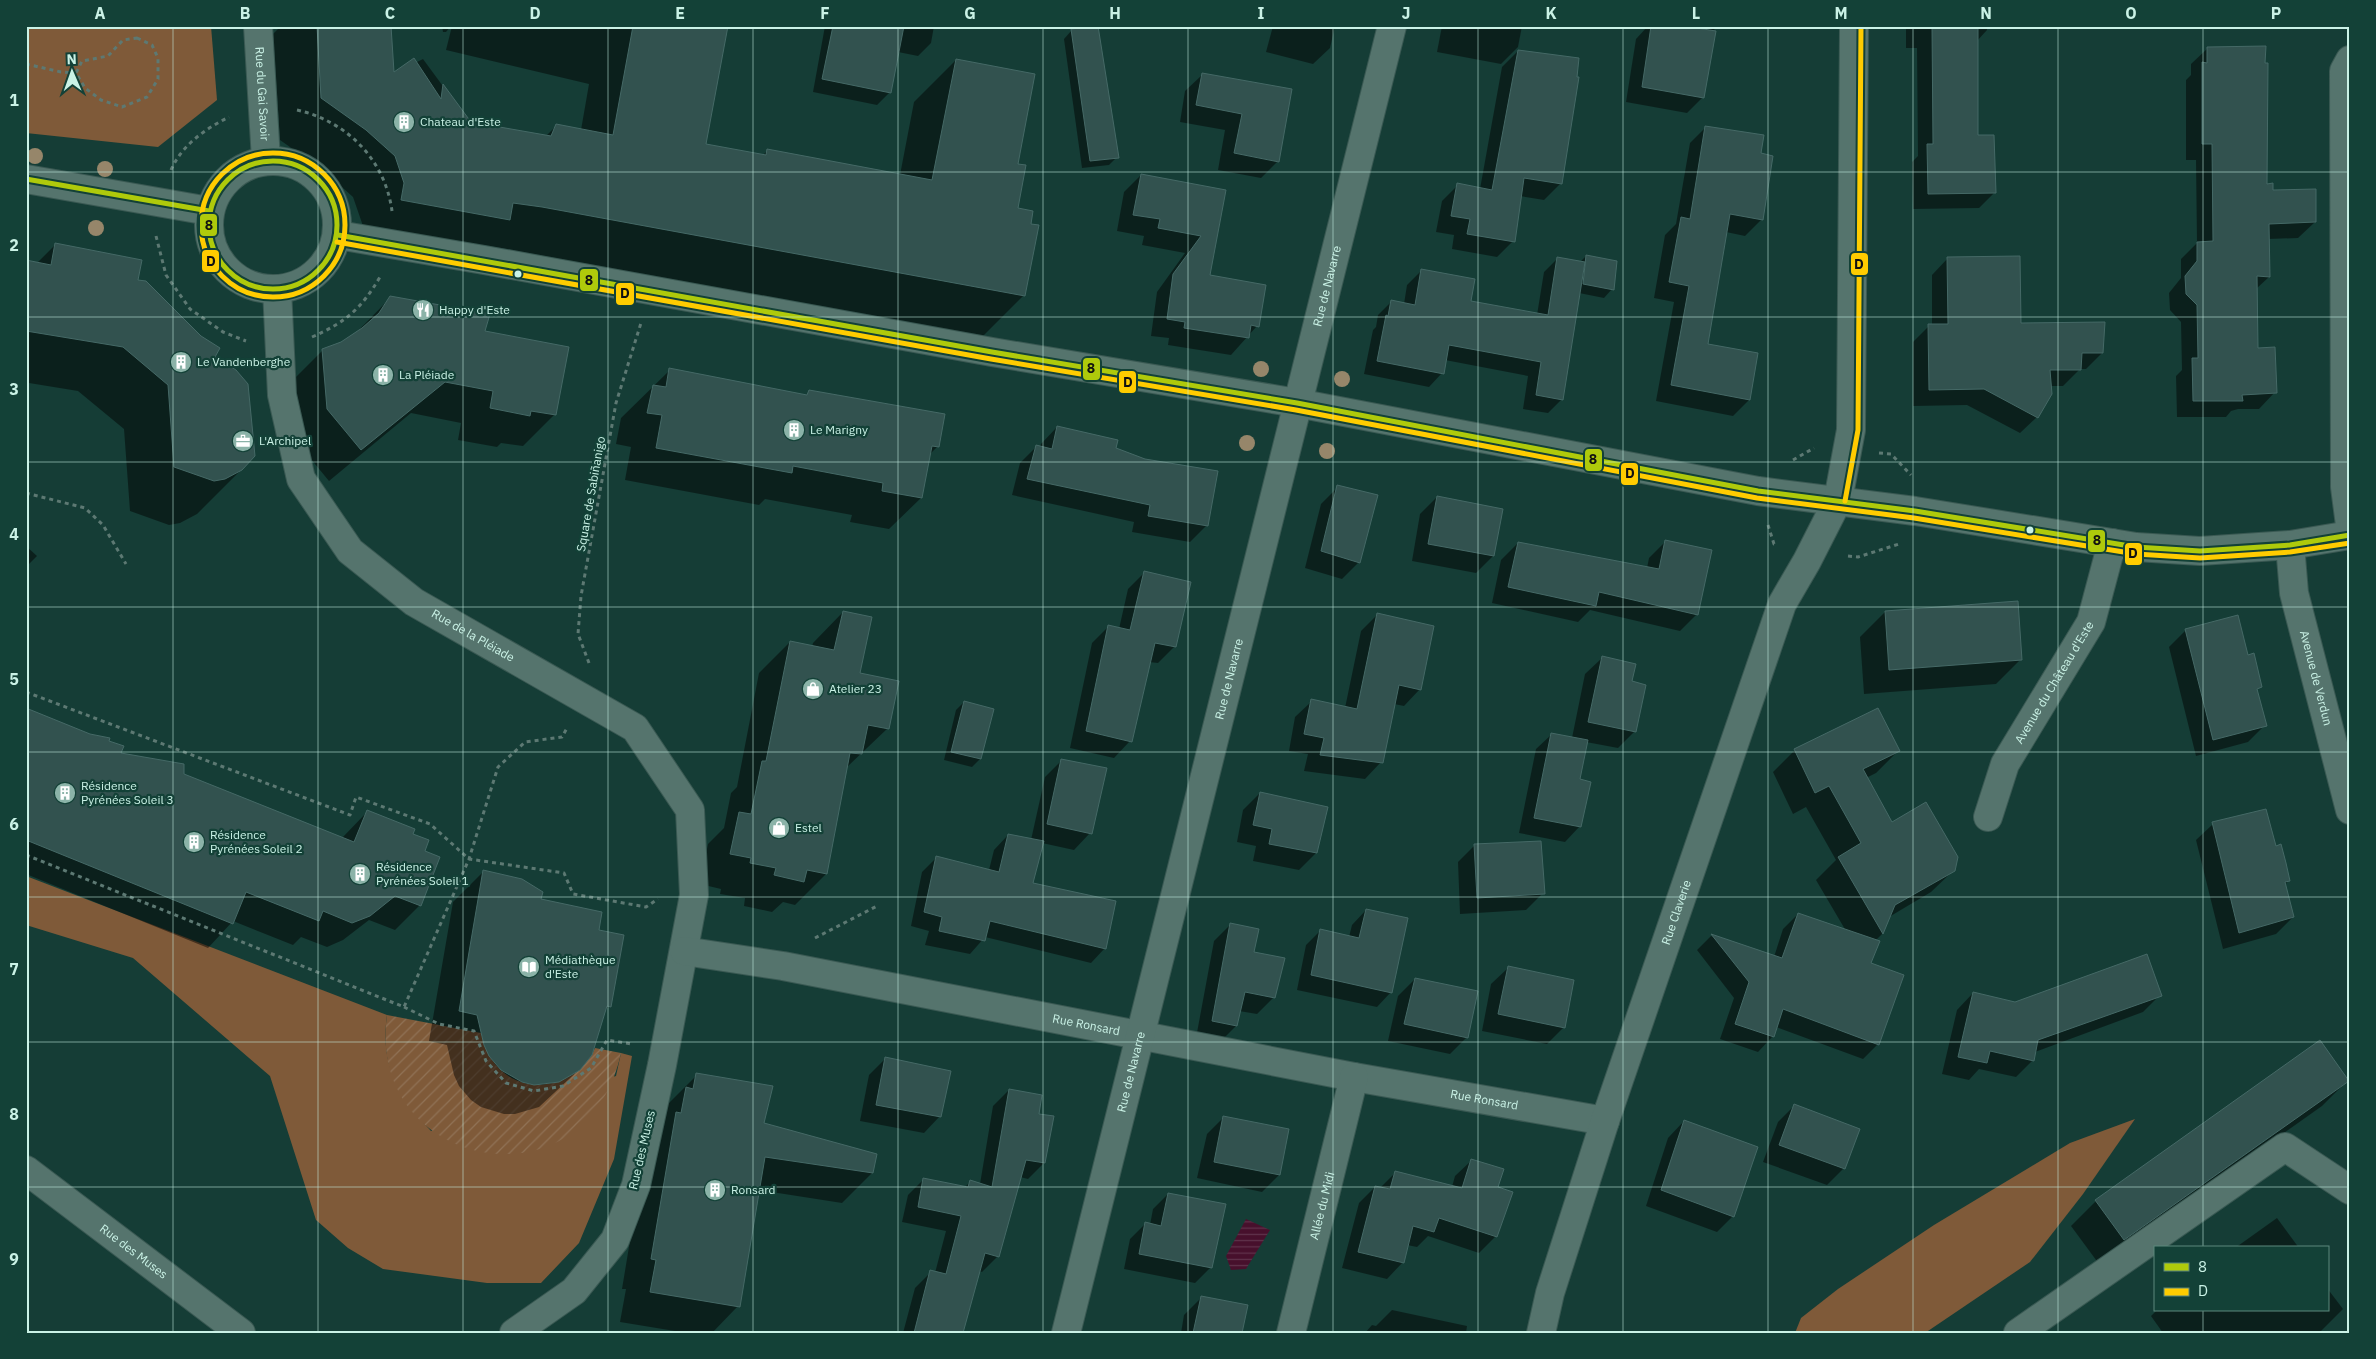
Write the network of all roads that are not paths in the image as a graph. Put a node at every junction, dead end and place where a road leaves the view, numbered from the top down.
1 (258, 26) edge
2 (1392, 26) edge
3 (1854, 26) edge
4 (2350, 60) edge
5 (266, 160) junction
6 (26, 179) edge
7 (209, 211) junction
8 (338, 236) junction
9 (277, 289) junction
10 (1297, 403) junction
11 (1838, 500) junction
12 (2350, 525) edge
13 (2350, 535) edge
14 (2112, 543) junction
15 (2290, 545) junction
16 (2344, 762) edge
17 (2350, 810) edge
18 (1988, 817) dead end
19 (684, 951) junction
20 (1142, 1036) junction
21 (1354, 1077) junction
22 (1605, 1121) junction
23 (26, 1170) edge
24 (2350, 1190) edge
25 (241, 1333) edge
26 (514, 1333) edge
27 (1066, 1333) edge
28 (1291, 1333) edge
29 (1541, 1333) edge
30 (2018, 1333) edge

1 - 5 street, Rue du Gai Savoir
2 - 10 street, Rue de Navarre
3 - 11 street, Rue Claverie
4 - 12 street
5 - 7 street
5 - 8 street
6 - 7 street
7 - 9 street
8 - 9 street
8 - 10 street
9 - 19 street, Rue de la Pléiade
10 - 11 street
10 - 20 street, Rue de Navarre
11 - 14 street
11 - 22 street, Rue Claverie
13 - 15 street
14 - 15 street
14 - 18 street, Avenue du Château d'Este
15 - 16 street, Avenue de Verdun
16 - 17 street, Avenue de Verdun
19 - 20 street, Rue Ronsard
19 - 26 street, Rue des Muses
20 - 21 street, Rue Ronsard
20 - 27 street, Rue de Navarre
21 - 22 street, Rue Ronsard
21 - 28 street, Allée du Midi
22 - 29 street, Rue Claverie
23 - 25 street, Rue des Muses
24 - 30 street

